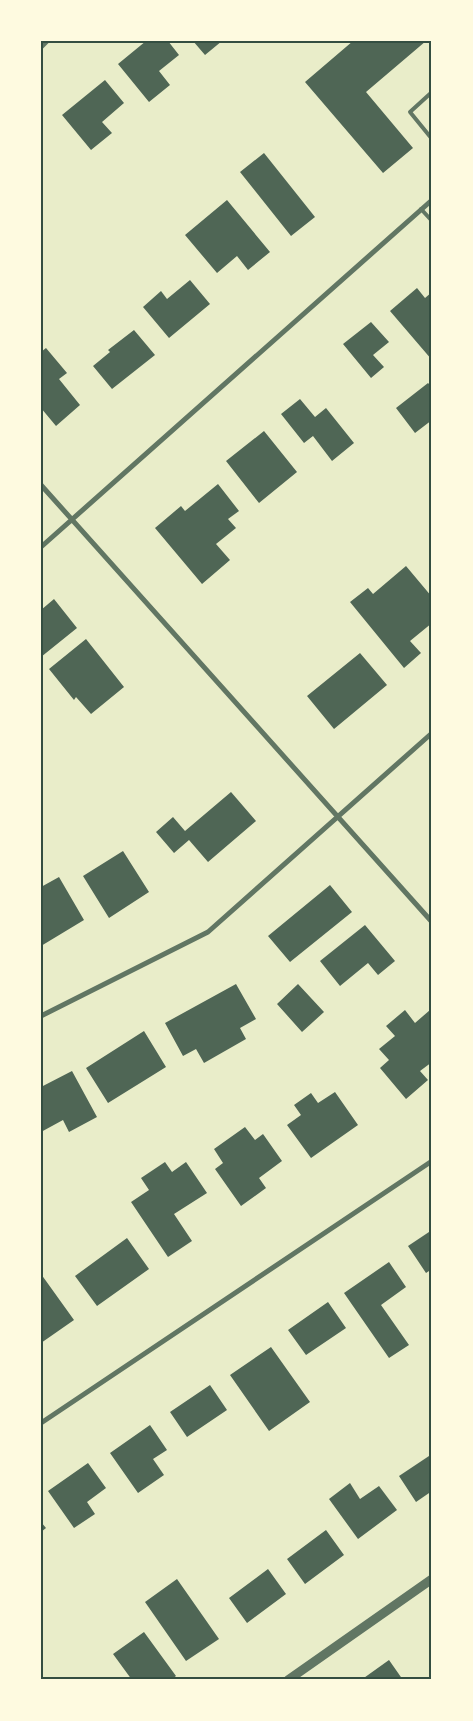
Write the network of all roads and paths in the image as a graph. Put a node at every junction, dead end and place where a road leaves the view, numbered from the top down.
1 (47, 41) edge
2 (41, 47) edge
3 (432, 92) edge
4 (432, 139) edge
5 (432, 200) edge
6 (421, 209) junction
7 (432, 221) edge
8 (41, 485) edge
9 (72, 518) junction
10 (41, 547) edge
11 (432, 733) edge
12 (338, 816) junction
13 (432, 922) edge
14 (41, 1016) edge
15 (432, 1161) edge
16 (41, 1423) edge
17 (432, 1579) edge
18 (288, 1680) edge

1 - 2 street
3 - 4 lane
5 - 6 street
6 - 7 lane
6 - 9 street
8 - 9 street
9 - 10 street
9 - 12 street
11 - 12 street
12 - 13 street
12 - 14 street
15 - 16 street
17 - 18 street

